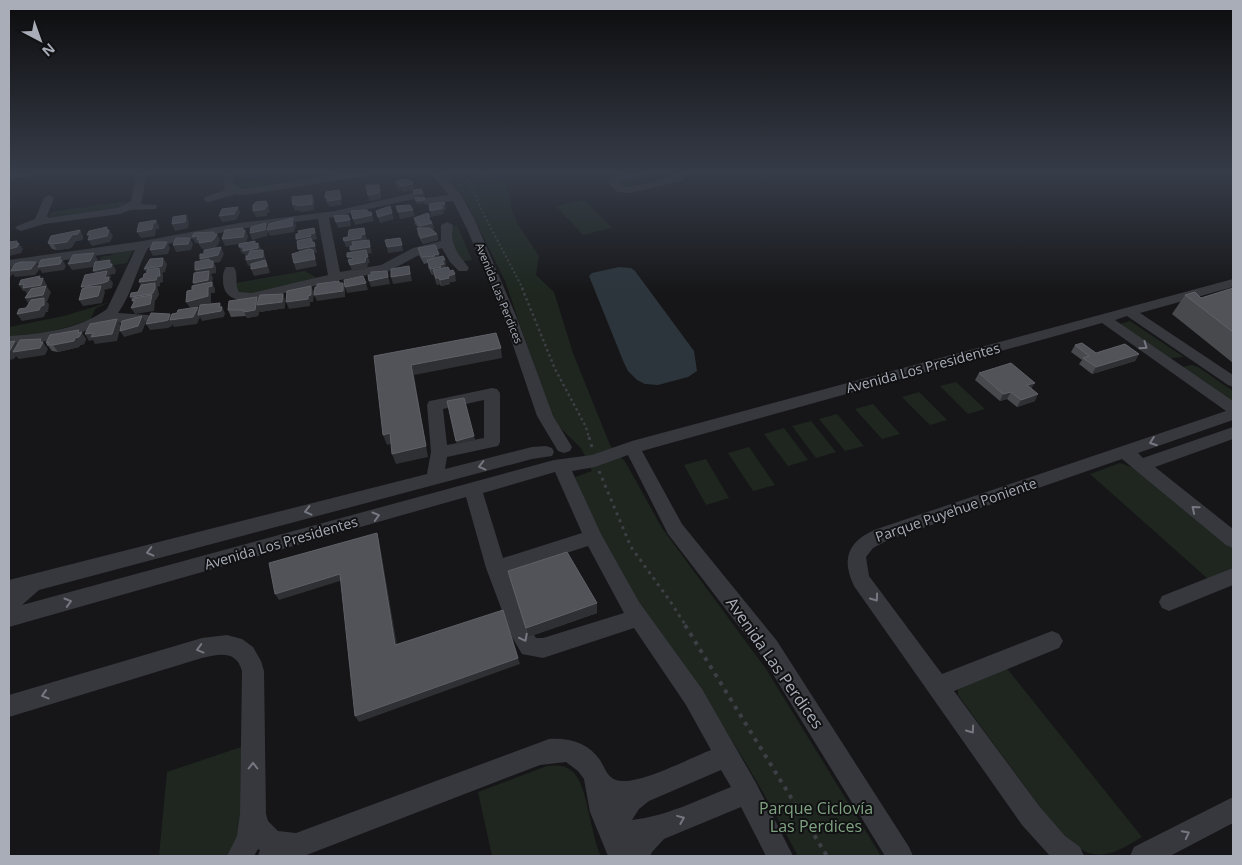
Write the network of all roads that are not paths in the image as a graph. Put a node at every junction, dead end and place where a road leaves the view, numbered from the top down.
1 (43, 212) edge
2 (112, 212) edge
3 (342, 212) edge
4 (464, 212) edge
5 (323, 216) junction
6 (44, 220) junction
7 (447, 225) dead end
8 (21, 228) dead end
9 (447, 243) junction
10 (143, 245) junction
11 (9, 264) edge
12 (463, 268) dead end
13 (230, 270) dead end
14 (335, 277) junction
15 (1233, 283) edge
16 (1130, 312) junction
17 (109, 315) junction
18 (144, 318) edge
19 (1104, 318) junction
20 (9, 340) edge
21 (1208, 365) junction
22 (1179, 371) junction
23 (1233, 382) edge
24 (1233, 408) edge
25 (1233, 414) edge
26 (1233, 433) edge
27 (492, 442) junction
28 (622, 450) junction
29 (439, 452) junction
30 (557, 456) junction
31 (512, 458) junction
32 (1133, 458) junction
33 (435, 478) junction
34 (473, 489) junction
35 (593, 537) junction
36 (1233, 540) edge
37 (496, 568) junction
38 (1233, 576) edge
39 (44, 579) junction
40 (9, 589) edge
41 (1170, 602) dead end
42 (12, 612) edge
43 (639, 617) junction
44 (1052, 641) dead end
45 (939, 686) junction
46 (9, 706) edge
47 (727, 755) junction
48 (596, 780) junction
49 (640, 792) junction
50 (747, 792) junction
51 (1233, 810) edge
52 (254, 814) junction
53 (655, 830) junction
54 (610, 833) junction
55 (300, 845) junction
56 (240, 856) edge
57 (271, 856) edge
58 (621, 856) edge
59 (637, 856) edge
60 (780, 856) edge
61 (900, 856) edge
62 (1071, 856) edge
63 (1143, 856) edge

1 - 6 street
2 - 6 street
3 - 5 street
4 - 30 street, Avenida Las Perdices
5 - 10 street
5 - 14 street
6 - 8 street
7 - 9 street
9 - 12 street
9 - 14 street
10 - 11 street
10 - 17 street
13 - 14 street
15 - 16 street, Avenida Los Presidentes
16 - 19 street, Avenida Los Presidentes
16 - 21 street
17 - 18 street
17 - 20 street
19 -> 22 street
19 - 28 street, Avenida Los Presidentes
21 - 22 street
21 - 23 street
22 - 24 street
25 -> 32 street, Parque Puyehue Poniente
26 - 32 street, Parque Puyehue Poniente
27 - 29 street
27 - 29 street
27 - 31 street
28 - 30 street, Avenida Los Presidentes
28 - 61 street, Avenida Las Perdices
29 - 33 street
30 - 31 street, Avenida Los Presidentes
30 - 34 street, Avenida Los Presidentes
30 - 35 street, Avenida Las Perdices
31 -> 33 street, Avenida Los Presidentes
36 -> 32 street
32 -> 45 street, Parque Puyehue Poniente
33 -> 39 street, Avenida Los Presidentes
34 - 37 street
42 -> 34 street, Avenida Los Presidentes
35 - 37 street
35 - 43 street, Avenida Las Perdices
37 -> 43 street
38 - 41 street
39 - 40 street, Avenida Los Presidentes
39 - 42 street
43 - 47 street, Avenida Las Perdices
44 - 45 street
45 -> 62 street, Parque Puyehue Poniente
52 -> 46 street
47 - 49 street
47 - 50 street, Avenida Las Perdices
48 - 49 street
48 - 54 street
48 - 55 street
49 - 54 street
53 -> 50 street
50 - 60 street, Avenida Las Perdices
63 -> 51 street
52 - 55 street
52 - 56 street
53 - 54 street
53 - 59 street
54 - 58 street
55 - 57 street

